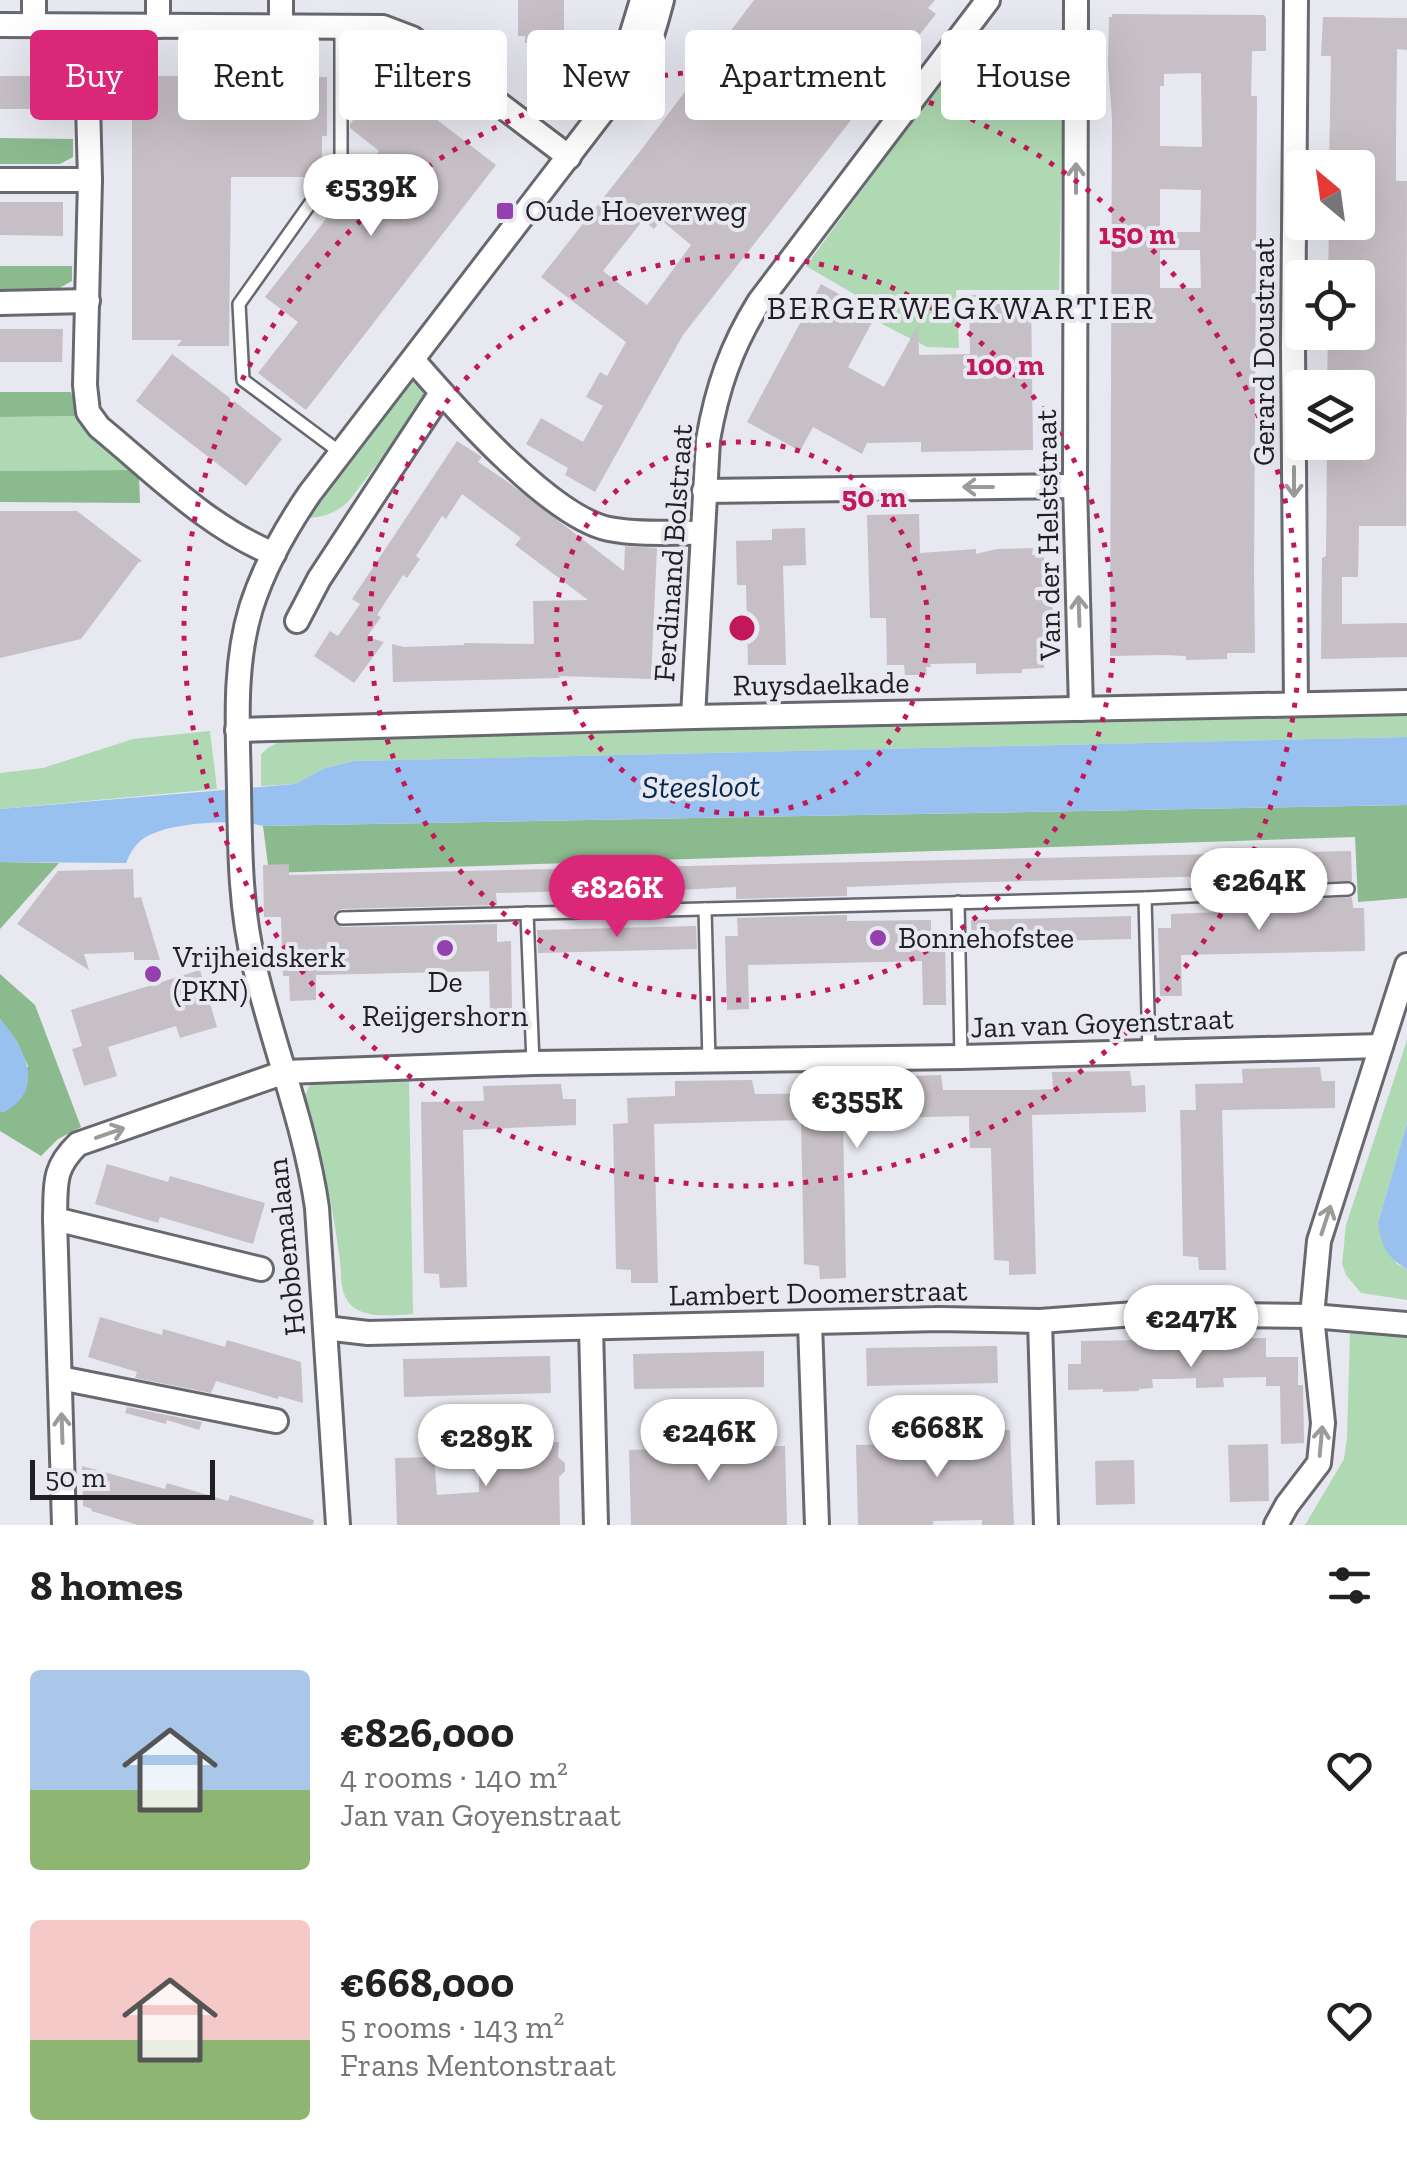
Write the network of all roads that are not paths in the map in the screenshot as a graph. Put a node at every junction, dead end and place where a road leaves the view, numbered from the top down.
1 (34, 0) edge
2 (158, 0) edge
3 (281, 0) edge
4 (642, 0) edge
5 (662, 0) edge
6 (1076, 0) edge
7 (1296, 0) edge
8 (982, 2) edge
9 (0, 25) edge
10 (34, 25) junction
11 (281, 25) junction
12 (86, 26) junction
13 (158, 26) junction
14 (341, 26) junction
15 (633, 30) edge
16 (653, 30) edge
17 (597, 120) edge
18 (569, 157) junction
19 (0, 180) edge
20 (90, 180) junction
21 (88, 301) junction
22 (0, 303) edge
23 (413, 360) junction
24 (441, 393) junction
25 (341, 453) junction
26 (1075, 486) junction
27 (704, 491) junction
28 (702, 533) junction
29 (274, 554) junction
30 (297, 621) dead end
31 (1407, 702) edge
32 (1296, 704) junction
33 (1081, 709) junction
34 (693, 717) junction
35 (237, 730) junction
36 (1348, 888) dead end
37 (1145, 898) junction
38 (958, 902) junction
39 (706, 909) junction
40 (527, 913) junction
41 (342, 918) dead end
42 (1407, 966) edge
43 (1381, 1046) junction
44 (1149, 1052) junction
45 (961, 1057) junction
46 (709, 1061) junction
47 (533, 1063) junction
48 (285, 1072) junction
49 (55, 1219) junction
50 (261, 1269) dead end
51 (1312, 1316) junction
52 (1040, 1320) junction
53 (810, 1323) junction
54 (1407, 1324) edge
55 (326, 1328) junction
56 (591, 1328) junction
57 (60, 1378) junction
58 (276, 1421) dead end
59 (64, 1525) edge
60 (338, 1525) edge
61 (596, 1525) edge
62 (817, 1525) edge
63 (1046, 1525) edge
64 (1276, 1525) edge

1 - 10 street
2 - 13 street
3 - 11 street
4 - 15 street
5 - 16 street
26 -> 6 street, Van der Helststraat
7 -> 32 street, Gerard Doustraat
8 - 27 street, Ferdinand Bolstraat
9 - 10 street
10 - 12 street
11 - 13 street
11 - 14 street
12 - 13 street
12 - 20 street
14 - 18 street
14 - 25 lane
17 - 18 street
18 - 23 street
19 - 20 street
20 - 21 street
21 - 22 street
21 - 29 street
23 - 24 street
23 - 25 street
24 - 28 street
24 - 30 street
25 - 29 street
26 -> 27 street
33 -> 26 street, Van der Helststraat
27 - 28 street, Ferdinand Bolstraat
28 - 34 street, Ferdinand Bolstraat
29 - 35 street
31 - 32 street, Ruysdaelkade
32 - 33 street, Ruysdaelkade
33 - 34 street, Ruysdaelkade
34 - 35 street, Ruysdaelkade
35 - 48 street, Hobbemalaan
36 - 37 lane
37 - 38 lane
37 - 44 lane
38 - 39 lane
38 - 45 lane
39 - 40 lane
39 - 46 lane
40 - 41 lane
40 - 47 lane
42 - 43 street
43 - 44 street, Jan van Goyenstraat
51 -> 43 street
44 - 45 street, Jan van Goyenstraat
45 - 46 street, Jan van Goyenstraat
46 - 47 street, Jan van Goyenstraat
47 - 48 street, Jan van Goyenstraat
49 -> 48 street, Jan van Goyenstraat
48 - 55 street, Hobbemalaan
49 - 50 street, Hobbemalaan
49 - 57 street, Jan van Goyenstraat
51 - 52 street, Lambert Doomerstraat
51 - 54 street, Lambert Doomerstraat
64 -> 51 street
52 - 53 street, Lambert Doomerstraat
52 - 63 street
53 - 56 street, Lambert Doomerstraat
53 - 62 street
55 - 56 street, Lambert Doomerstraat
55 - 60 street, Hobbemalaan
56 - 61 street
57 - 58 street
59 -> 57 street, Jan van Goyenstraat

